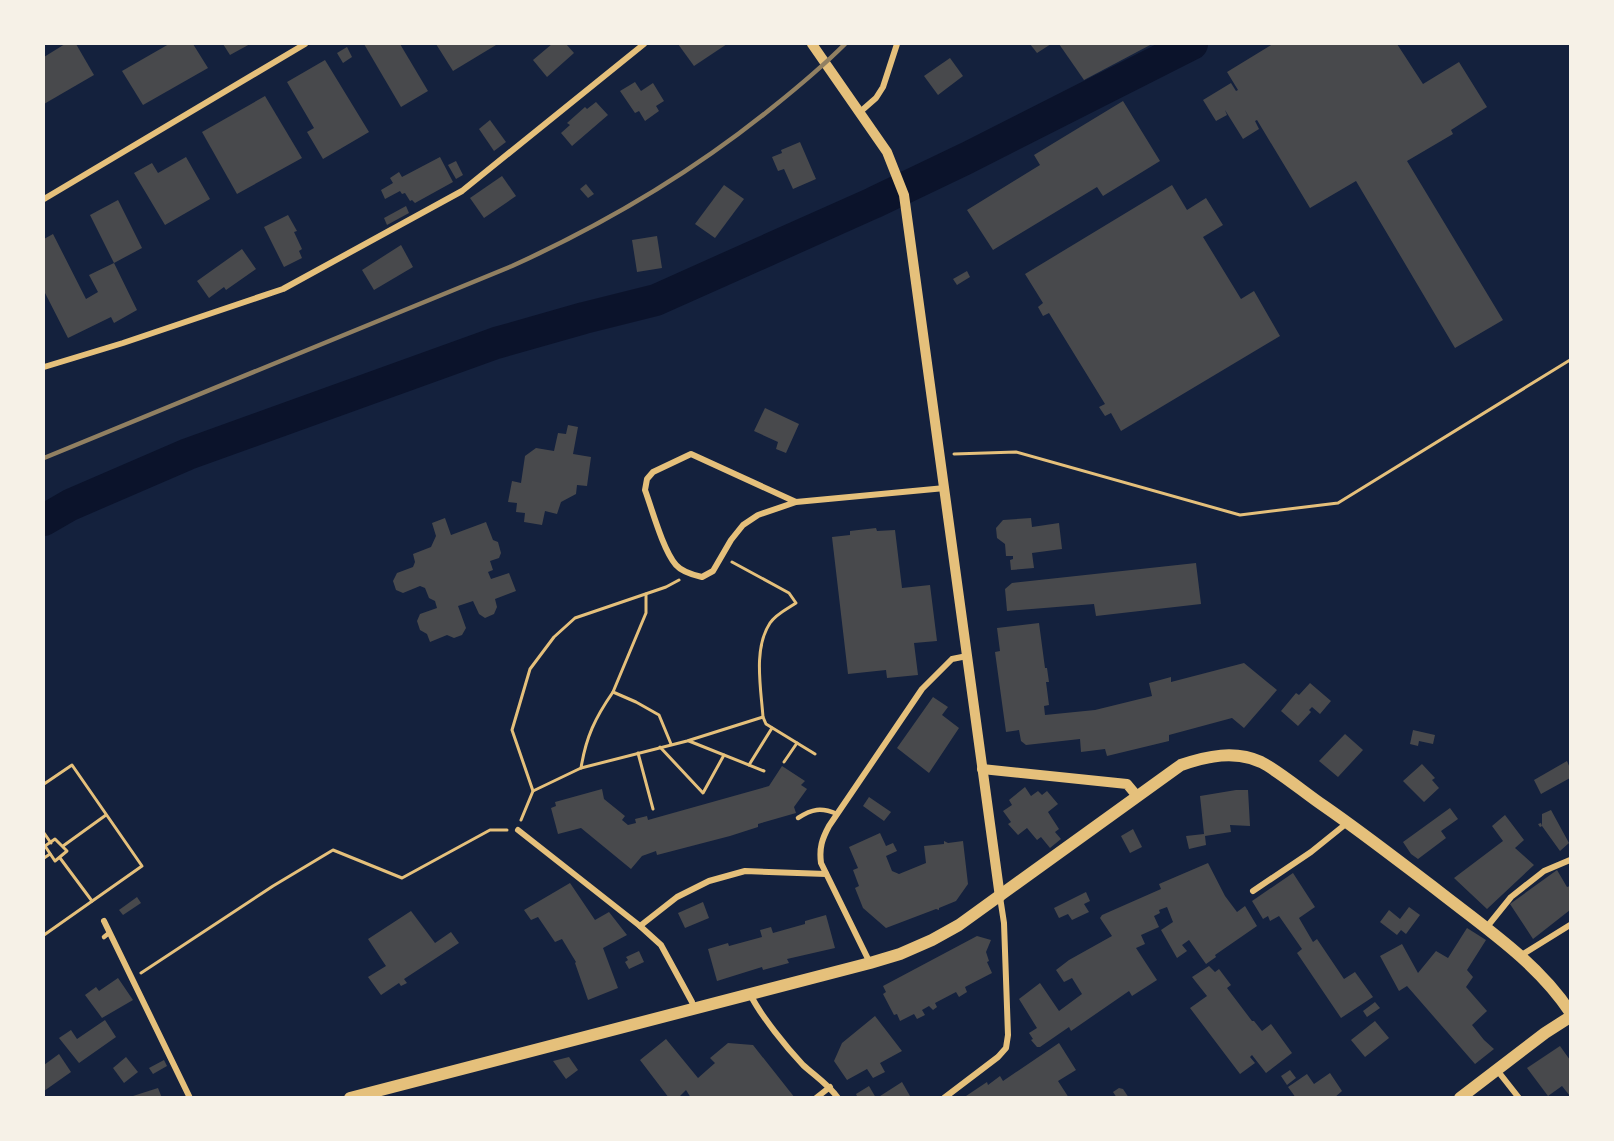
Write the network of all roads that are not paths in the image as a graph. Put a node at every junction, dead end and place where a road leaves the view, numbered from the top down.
1 (305, 44) edge
2 (644, 44) edge
3 (812, 44) edge
4 (897, 44) edge
5 (860, 112) junction
6 (44, 199) edge
7 (44, 368) edge
8 (945, 488) junction
9 (796, 502) junction
10 (967, 656) junction
11 (982, 769) junction
12 (1137, 796) junction
13 (837, 814) junction
14 (798, 818) dead end
15 (1347, 822) junction
16 (518, 830) road end
17 (1570, 860) edge
18 (826, 874) junction
19 (1253, 891) dead end
20 (1000, 897) junction
21 (104, 921) dead end
22 (1570, 925) edge
23 (640, 926) junction
24 (1486, 927) junction
25 (1519, 956) junction
26 (870, 963) junction
27 (751, 996) junction
28 (694, 1010) junction
29 (1570, 1015) edge
30 (1497, 1070) junction
31 (830, 1087) junction
32 (190, 1098) edge
33 (350, 1098) edge
34 (816, 1098) edge
35 (838, 1098) edge
36 (944, 1098) edge
37 (1460, 1098) edge
38 (1519, 1098) edge

1 - 6 street
2 - 7 street
3 - 5 street
4 - 5 street
5 - 8 street
8 - 9 street
8 - 10 street
9 - 9 street
10 - 11 street
10 - 13 street
11 - 12 street
11 - 20 street
12 - 15 main road
12 - 20 main road
13 - 14 lane
13 - 18 street
15 - 19 street
15 - 24 main road
16 - 23 street
17 - 24 street
18 - 23 street
18 - 26 street
20 - 26 main road
20 - 36 street
21 - 32 street
22 - 25 street
23 - 28 street
24 - 25 main road
25 - 29 main road
26 - 27 main road
27 - 28 main road
27 - 31 street
28 - 33 main road
29 - 30 main road
30 - 37 main road
30 - 38 street
31 - 34 street
31 - 35 street

